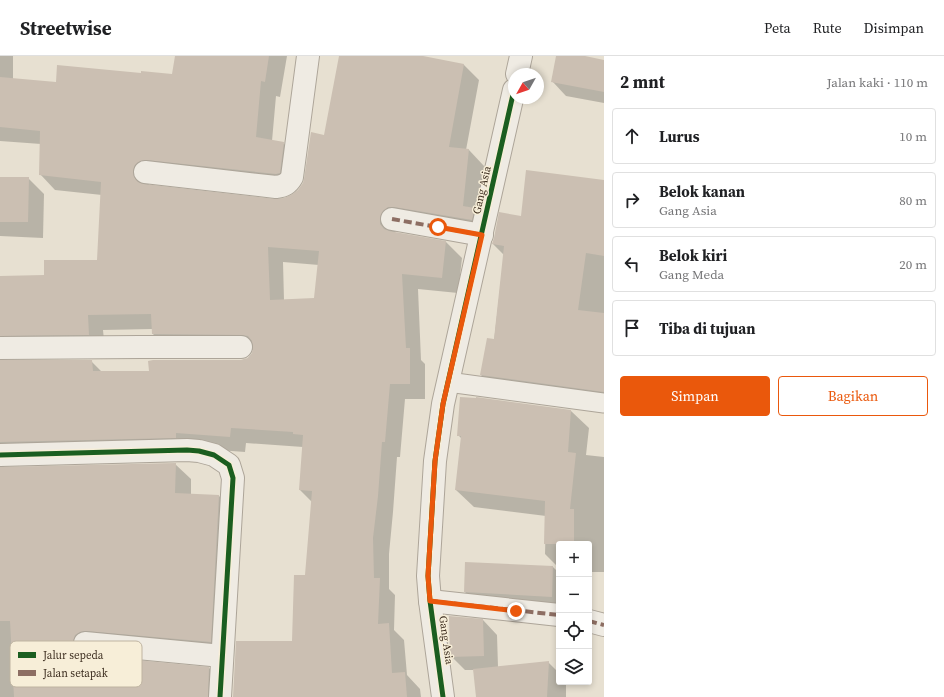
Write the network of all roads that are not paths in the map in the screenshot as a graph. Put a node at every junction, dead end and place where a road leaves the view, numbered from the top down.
1 (308, 56) edge
2 (521, 56) edge
3 (518, 68) edge
4 (511, 104) edge
5 (145, 172) dead end
6 (392, 219) dead end
7 (482, 235) junction
8 (241, 347) dead end
9 (0, 348) edge
10 (448, 382) junction
11 (604, 403) edge
12 (0, 455) edge
13 (430, 601) junction
14 (556, 615) edge
15 (592, 622) edge
16 (604, 625) edge
17 (142, 648) edge
18 (222, 656) junction
19 (220, 697) edge
20 (443, 697) edge

1 - 5 street
2 - 3 street
4 - 7 street, Gang Asia
6 - 7 street
7 - 10 street, Gang Asia
8 - 9 street
10 - 11 lane
10 - 13 street, Gang Asia
12 - 18 street
13 - 14 street
13 - 20 street, Gang Asia
15 - 16 street
17 - 18 street
18 - 19 street

